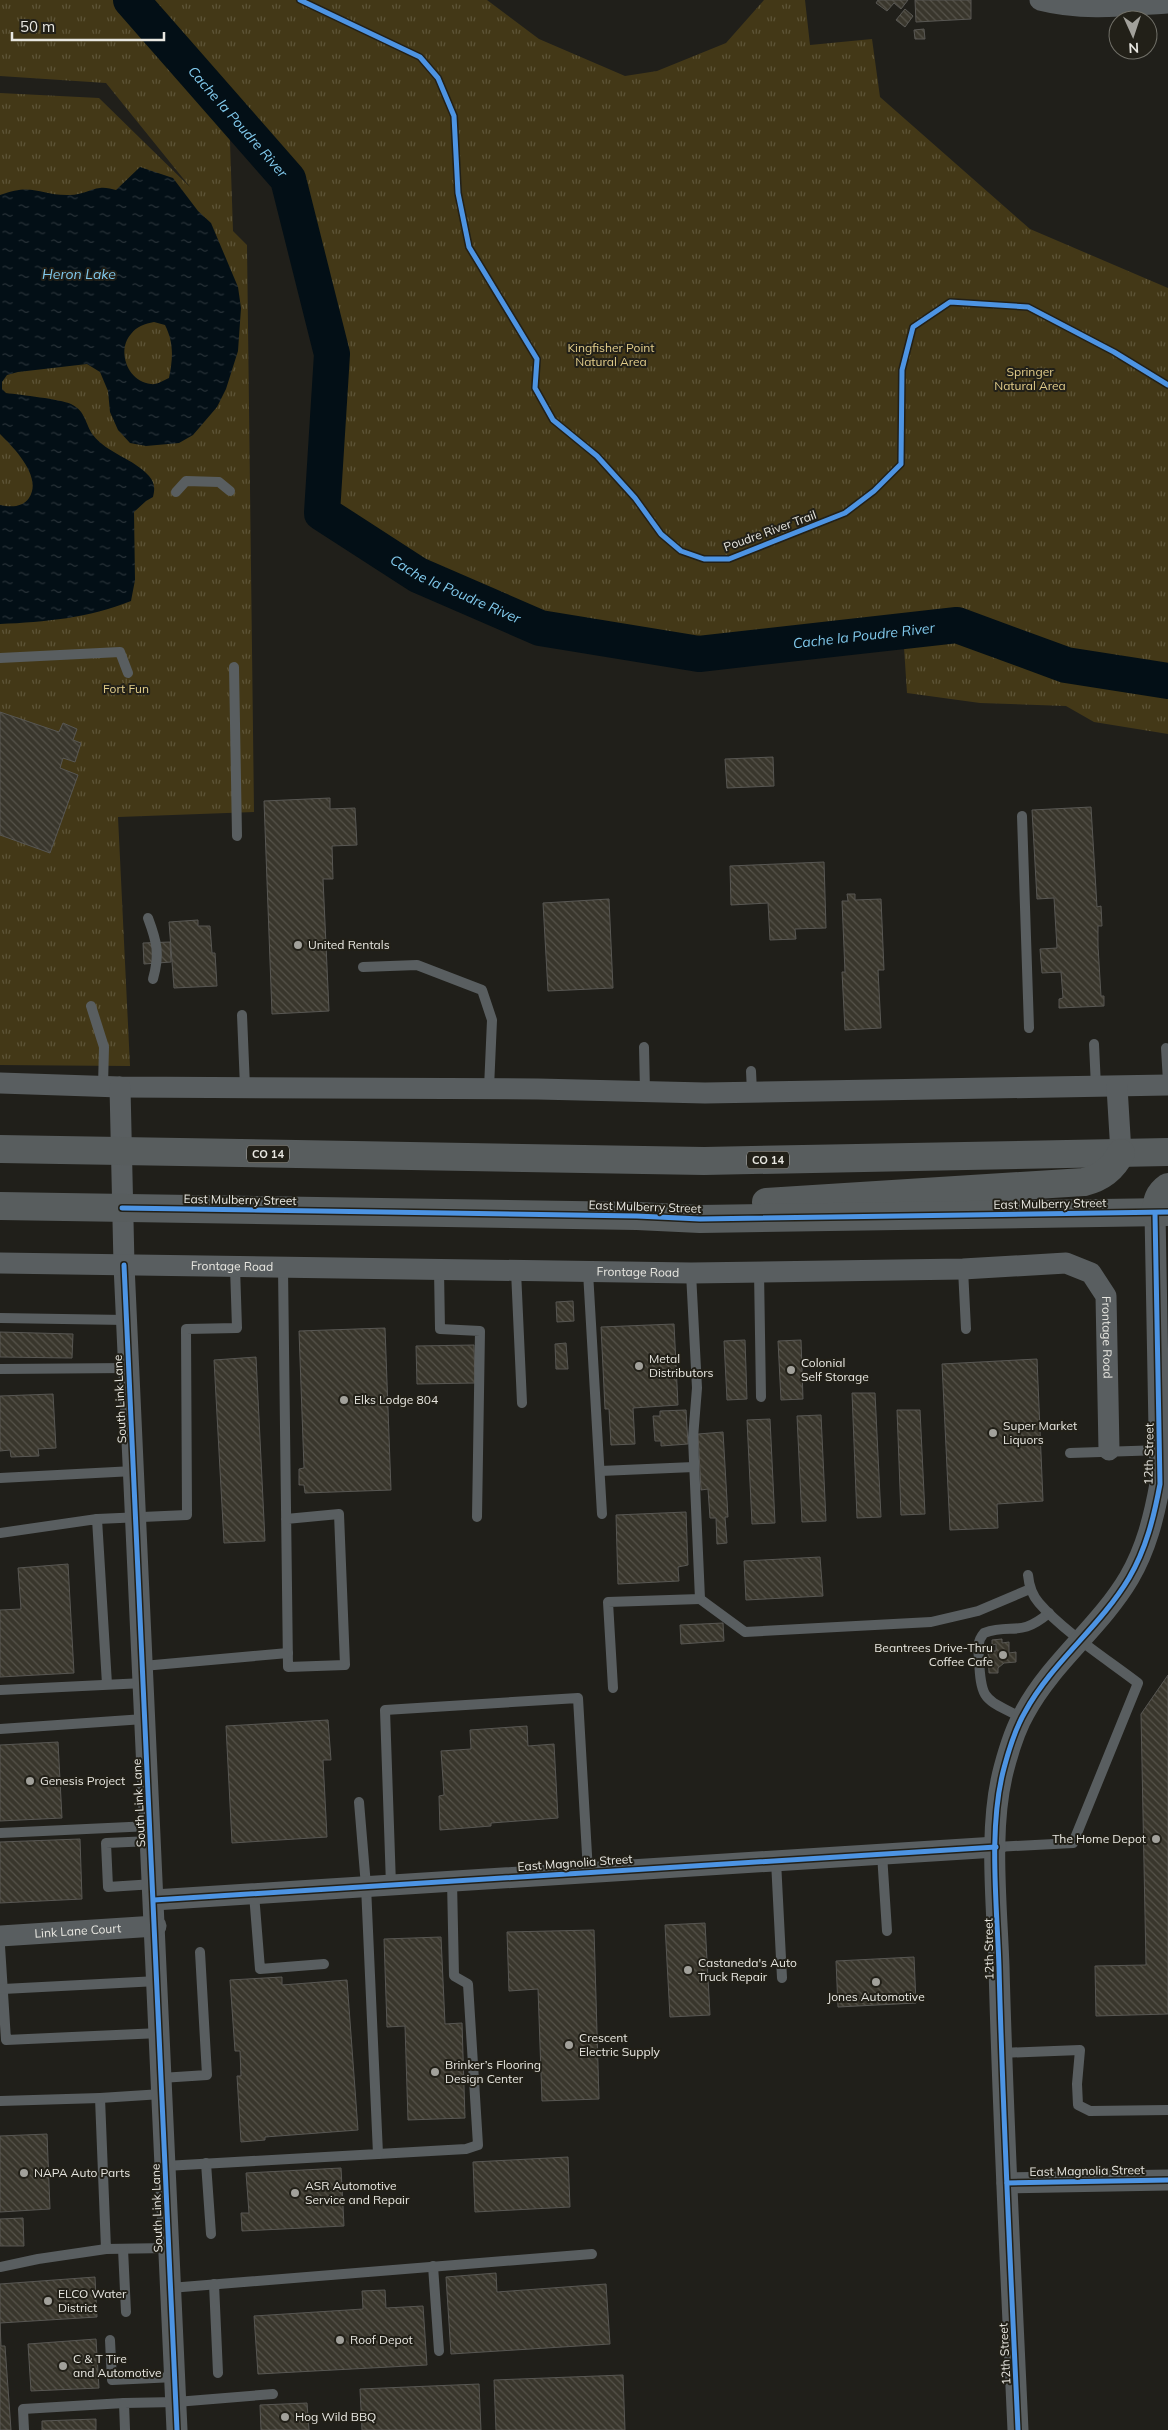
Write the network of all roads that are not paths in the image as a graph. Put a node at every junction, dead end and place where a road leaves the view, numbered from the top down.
1 (1040, 0) edge
2 (1168, 2) edge
3 (230, 491) dead end
4 (176, 492) dead end
5 (0, 658) edge
6 (234, 667) dead end
7 (128, 673) dead end
8 (1022, 816) dead end
9 (237, 836) dead end
10 (148, 918) dead end
11 (363, 968) dead end
12 (153, 979) dead end
13 (91, 1006) dead end
14 (242, 1015) dead end
15 (1028, 1028) dead end
16 (1094, 1044) dead end
17 (644, 1048) dead end
18 (1166, 1048) dead end
19 (751, 1071) dead end
20 (0, 1083) edge
21 (1168, 1083) edge
22 (111, 1086) junction
23 (245, 1087) junction
24 (1096, 1087) junction
25 (1117, 1087) junction
26 (489, 1088) junction
27 (645, 1091) junction
28 (752, 1092) junction
29 (0, 1149) edge
30 (122, 1152) junction
31 (1168, 1152) edge
32 (1121, 1153) junction
33 (1168, 1186) edge
34 (0, 1206) edge
35 (122, 1208) junction
36 (1162, 1212) edge
37 (637, 1216) junction
38 (0, 1263) edge
39 (124, 1265) junction
40 (235, 1268) junction
41 (283, 1268) junction
42 (963, 1269) junction
43 (439, 1270) junction
44 (516, 1271) junction
45 (588, 1272) junction
46 (759, 1272) junction
47 (691, 1273) junction
48 (0, 1318) edge
49 (126, 1320) junction
50 (966, 1329) dead end
51 (129, 1368) junction
52 (0, 1369) edge
53 (761, 1397) dead end
54 (522, 1403) dead end
55 (1109, 1450) junction
56 (1164, 1450) edge
57 (1070, 1453) dead end
58 (694, 1467) junction
59 (134, 1471) junction
60 (600, 1471) junction
61 (0, 1478) edge
62 (602, 1514) dead end
63 (477, 1517) dead end
64 (136, 1518) junction
65 (97, 1519) junction
66 (286, 1519) junction
67 (0, 1533) edge
68 (1028, 1575) dead end
69 (1030, 1589) junction
70 (700, 1599) junction
71 (1049, 1613) junction
72 (1081, 1640) junction
73 (288, 1653) junction
74 (143, 1674) junction
75 (107, 1684) junction
76 (613, 1688) dead end
77 (0, 1690) edge
78 (1022, 1718) junction
79 (144, 1720) junction
80 (0, 1729) edge
81 (359, 1802) dead end
82 (106, 1828) junction
83 (0, 1833) edge
84 (151, 1833) junction
85 (106, 1843) junction
86 (996, 1847) junction
87 (882, 1854) junction
88 (776, 1861) junction
89 (588, 1872) junction
90 (452, 1881) junction
91 (391, 1885) junction
92 (366, 1886) junction
93 (154, 1892) junction
94 (254, 1894) junction
95 (156, 1926) junction
96 (887, 1931) dead end
97 (0, 1936) edge
98 (0, 1946) edge
99 (200, 1952) dead end
100 (324, 1964) dead end
101 (782, 1978) dead end
102 (158, 1981) junction
103 (3, 1989) junction
104 (160, 2032) junction
105 (1001, 2053) junction
106 (162, 2086) junction
107 (100, 2098) junction
108 (0, 2100) edge
109 (1168, 2110) edge
110 (378, 2154) junction
111 (206, 2163) junction
112 (165, 2166) junction
113 (1168, 2180) edge
114 (1007, 2183) junction
115 (212, 2234) dead end
116 (168, 2248) junction
117 (123, 2249) junction
118 (106, 2250) junction
119 (592, 2254) dead end
120 (433, 2266) junction
121 (0, 2268) edge
122 (214, 2284) junction
123 (170, 2288) junction
124 (126, 2312) dead end
125 (110, 2340) dead end
126 (439, 2351) dead end
127 (218, 2372) dead end
128 (175, 2377) junction
129 (273, 2394) dead end
130 (176, 2402) junction
131 (124, 2403) junction
132 (24, 2430) edge
133 (126, 2430) edge
134 (177, 2430) edge
135 (1018, 2430) edge

1 - 2 street
3 - 4 lane
5 - 7 lane
6 - 9 lane
8 - 15 lane
10 - 12 lane
11 - 26 lane
13 - 22 lane
14 - 23 lane
16 - 24 lane
17 - 27 lane
18 - 21 lane
19 - 28 lane
20 - 22 street
21 - 25 street
22 - 23 street
22 - 30 street, South Link Lane
23 - 26 street
24 - 25 street
24 - 28 street
25 - 32 street
26 - 27 street
27 - 28 street
29 - 30 highway, CO 14
30 - 32 highway, CO 14
30 - 35 street, South Link Lane
31 - 32 highway, CO 14
32 - 37 highway
33 - 36 highway
34 - 35 highway, East Mulberry Street
35 - 37 highway, East Mulberry Street
35 - 39 street, South Link Lane
36 - 37 highway, East Mulberry Street
36 - 56 street, 12th Street
38 - 39 street, Frontage Road
39 - 40 street, Frontage Road
39 - 49 street, South Link Lane
40 - 41 street, Frontage Road
40 - 64 lane
41 - 43 street, Frontage Road
41 - 66 lane
42 - 46 street, Frontage Road
42 - 50 lane
42 - 55 street, Frontage Road
43 - 44 street, Frontage Road
43 - 63 lane
44 - 45 street, Frontage Road
44 - 54 lane
45 - 47 street, Frontage Road
45 - 60 lane
46 - 47 street, Frontage Road
46 - 53 lane
47 - 58 lane
48 - 49 lane
49 - 51 street, South Link Lane
51 - 52 lane
51 - 59 street, South Link Lane
55 - 56 lane
55 - 57 lane
56 - 72 street, 12th Street
58 - 60 lane
58 - 70 lane
59 - 61 lane
59 - 64 street, South Link Lane
60 - 62 lane
64 - 65 lane
64 - 74 street, South Link Lane
65 - 67 lane
65 - 75 lane
66 - 73 lane
66 - 73 lane
68 - 69 lane
69 - 70 lane
69 - 71 lane
70 - 76 lane
71 - 72 lane
71 - 78 lane
72 - 78 street, 12th Street
72 - 86 lane
73 - 74 lane
74 - 75 lane
74 - 79 street, South Link Lane
75 - 77 lane
78 - 86 street, 12th Street
79 - 80 lane
79 - 84 street, South Link Lane
81 - 92 lane
82 - 83 lane
82 - 84 lane
82 - 85 lane
84 - 85 lane
84 - 93 street, South Link Lane
85 - 93 lane
86 - 87 street, East Magnolia Street
86 - 105 street, 12th Street
87 - 88 street, East Magnolia Street
87 - 96 lane
88 - 89 street, East Magnolia Street
88 - 101 lane
89 - 90 street, East Magnolia Street
89 - 91 lane
90 - 91 street, East Magnolia Street
90 - 110 lane
91 - 92 street, East Magnolia Street
92 - 94 street, East Magnolia Street
92 - 110 lane
93 - 94 street, East Magnolia Street
93 - 95 street, South Link Lane
94 - 100 lane
95 - 97 street, Link Lane Court
95 - 102 street, South Link Lane
98 - 103 lane
99 - 106 lane
102 - 103 lane
102 - 104 street, South Link Lane
103 - 104 lane
104 - 106 street, South Link Lane
105 - 109 lane
105 - 114 street, 12th Street
106 - 107 lane
106 - 112 street, South Link Lane
107 - 108 lane
107 - 118 lane
110 - 111 lane
111 - 112 lane
111 - 115 lane
112 - 116 street, South Link Lane
113 - 114 street, East Magnolia Street
114 - 135 street, 12th Street
116 - 117 lane
116 - 123 street, South Link Lane
117 - 118 lane
117 - 124 lane
118 - 121 lane
119 - 120 lane
120 - 122 lane
120 - 126 lane
122 - 123 lane
122 - 127 lane
123 - 128 street, South Link Lane
125 - 128 lane
128 - 130 street, South Link Lane
129 - 130 lane
130 - 131 lane
130 - 134 street, South Link Lane
131 - 132 lane
131 - 133 lane

